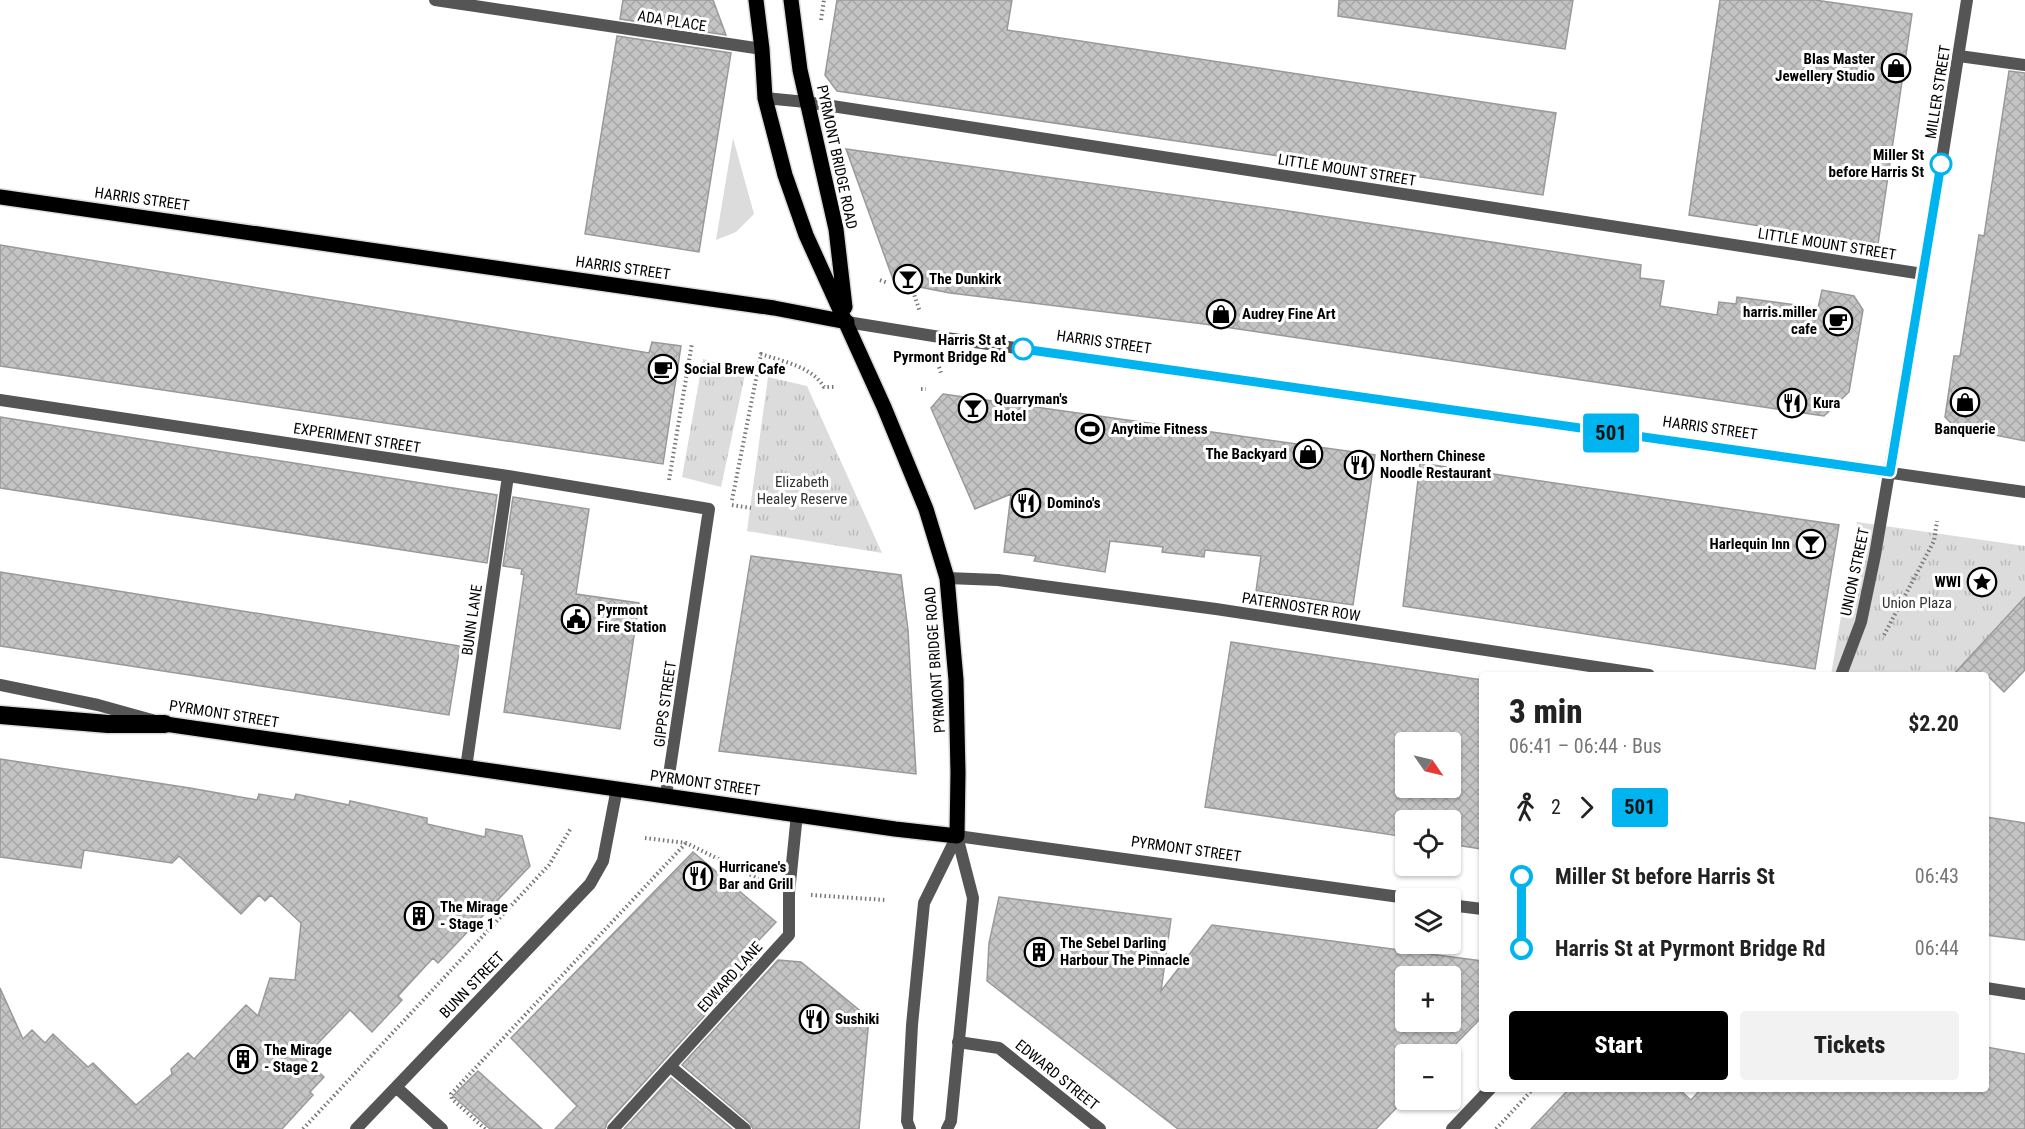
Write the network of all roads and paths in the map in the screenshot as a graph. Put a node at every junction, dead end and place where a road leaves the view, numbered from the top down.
1 (435, 0) edge
2 (756, 0) edge
3 (791, 0) edge
4 (1967, 0) edge
5 (762, 49) junction
6 (1959, 56) junction
7 (2025, 65) edge
8 (765, 98) junction
9 (806, 102) junction
10 (0, 197) edge
11 (1923, 274) junction
12 (880, 280) dead end
13 (888, 283) dead end
14 (913, 291) dead end
15 (921, 315) dead end
16 (847, 322) junction
17 (692, 343) dead end
18 (939, 367) dead end
19 (941, 373) dead end
20 (835, 387) dead end
21 (0, 400) edge
22 (1890, 472) junction
23 (508, 476) junction
24 (669, 480) dead end
25 (2025, 492) edge
26 (751, 508) dead end
27 (709, 509) joint
28 (1937, 521) dead end
29 (948, 578) junction
30 (1881, 641) dead end
31 (1629, 672) edge
32 (1841, 672) edge
33 (0, 685) edge
34 (0, 715) edge
35 (165, 724) junction
36 (466, 768) junction
37 (617, 788) junction
38 (666, 795) junction
39 (796, 814) junction
40 (571, 828) dead end
41 (957, 836) junction
42 (645, 838) dead end
43 (1395, 896) edge
44 (1461, 906) edge
45 (1479, 909) edge
46 (1989, 988) edge
47 (2025, 994) edge
48 (958, 1041) junction
49 (671, 1066) junction
50 (396, 1087) junction
51 (1487, 1092) edge
52 (1530, 1092) edge
53 (303, 1129) edge
54 (356, 1129) edge
55 (442, 1129) edge
56 (485, 1129) edge
57 (613, 1129) edge
58 (745, 1129) edge
59 (910, 1129) edge
60 (947, 1129) edge
61 (1100, 1129) edge
62 (1452, 1129) edge
63 (1496, 1129) edge

1 - 5 street, ADA PLACE
2 - 5 main road, PYRMONT BRIDGE ROAD
3 - 9 main road, PYRMONT BRIDGE ROAD
4 - 6 street, MILLER STREET
5 - 8 main road, PYRMONT BRIDGE ROAD
6 - 7 street
6 - 11 street, MILLER STREET
8 - 9 street, LITTLE MOUNT STREET
8 - 16 main road, PYRMONT BRIDGE ROAD
9 - 11 street, LITTLE MOUNT STREET
9 - 16 main road, PYRMONT BRIDGE ROAD
10 - 16 main road, HARRIS STREET
11 - 22 street, MILLER STREET
12 - 13 path
14 - 15 path
16 - 22 street, HARRIS STREET
16 - 29 main road, PYRMONT BRIDGE ROAD
17 - 24 path
18 - 19 path
20 - 26 path
21 - 23 street, EXPERIMENT STREET
22 - 25 street, HARRIS STREET
22 - 32 street, UNION STREET
23 - 27 street, EXPERIMENT STREET
23 - 36 street, BUNN LANE
27 - 38 street, GIPPS STREET
28 - 30 path
29 - 31 street, PATERNOSTER ROW
29 - 41 main road, PYRMONT BRIDGE ROAD
33 - 35 street, PYRMONT STREET
34 - 35 highway
35 - 36 main road, PYRMONT STREET
36 - 37 main road, PYRMONT STREET
37 - 38 main road, PYRMONT STREET
37 - 50 street, BUNN STREET
38 - 39 main road, PYRMONT STREET
39 - 41 main road, PYRMONT STREET
39 - 49 street, EDWARD LANE
40 - 53 path
41 - 43 street, PYRMONT STREET
41 - 48 street, PYRMONT BRIDGE ROAD
41 - 59 street, PYRMONT BRIDGE ROAD
42 - 56 path
44 - 45 street
46 - 47 street
48 - 60 street, PYRMONT BRIDGE ROAD
48 - 61 street, EDWARD STREET
49 - 57 street, EDWARD LANE
49 - 58 street
50 - 54 street, BUNN STREET
50 - 55 street
51 - 62 street
52 - 63 path

